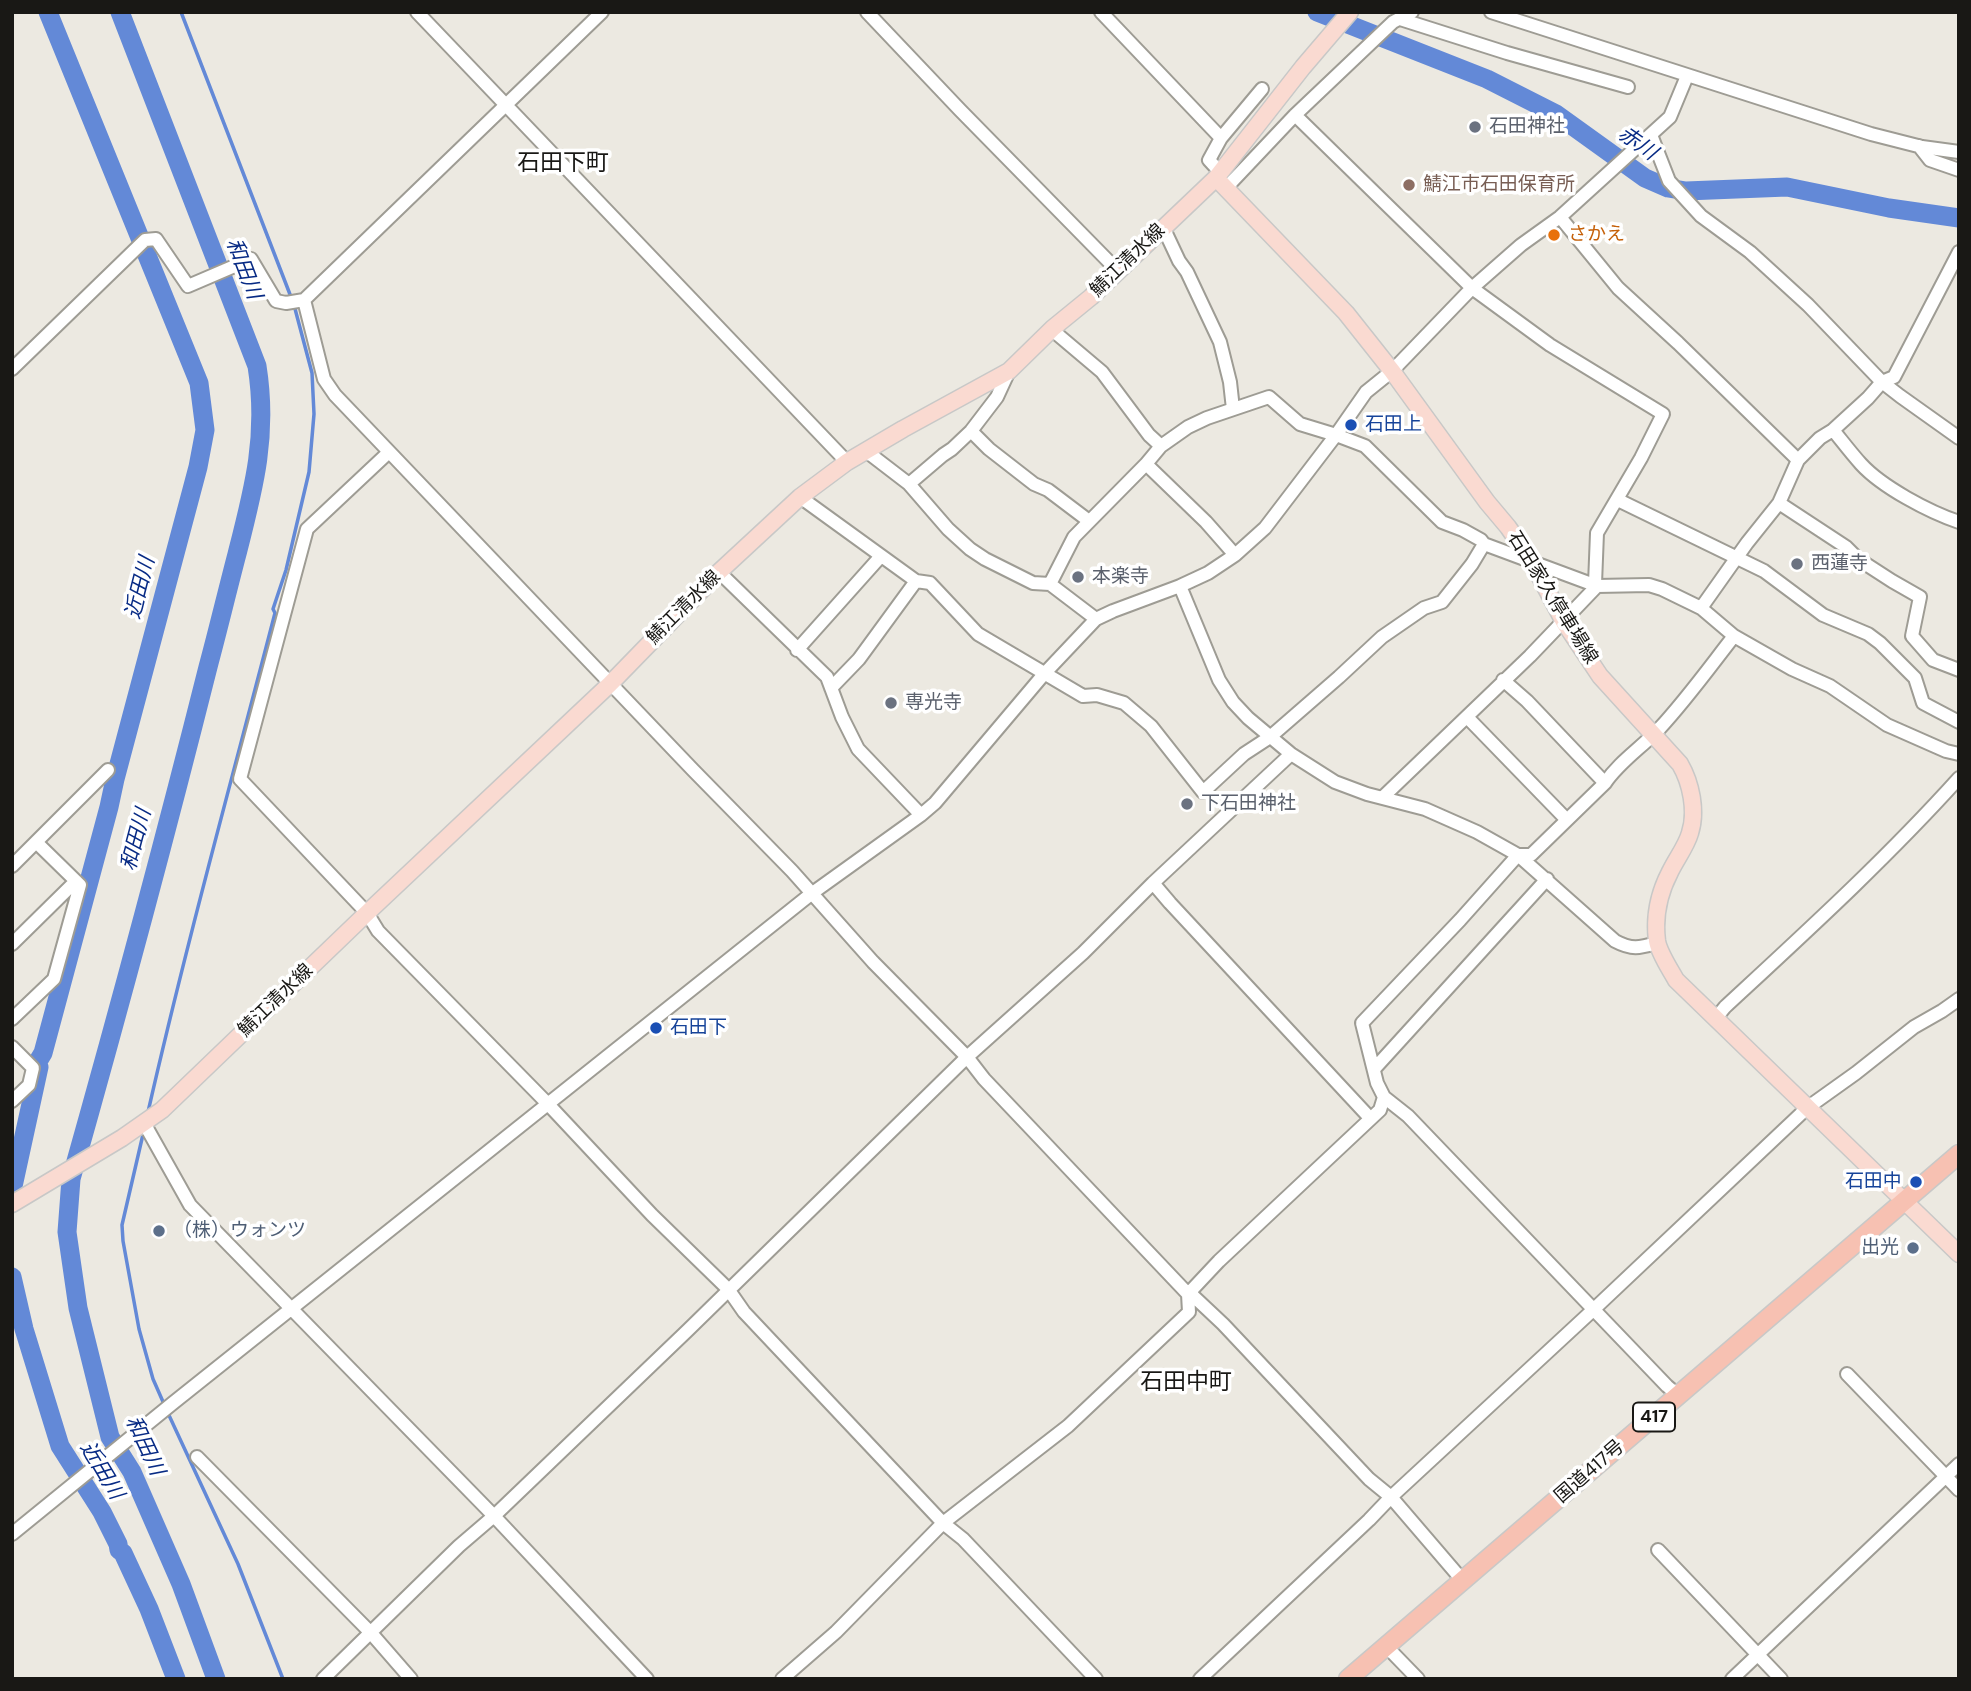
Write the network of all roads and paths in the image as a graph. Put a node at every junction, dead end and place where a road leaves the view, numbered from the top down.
1 (418, 12) edge
2 (602, 12) edge
3 (867, 12) edge
4 (1101, 12) edge
5 (1350, 12) edge
6 (1412, 12) edge
7 (1491, 12) edge
8 (1400, 19) junction
9 (1687, 76) junction
10 (1628, 87) dead end
11 (1262, 89) dead end
12 (506, 104) junction
13 (1295, 115) junction
14 (1651, 135) junction
15 (1221, 138) junction
16 (1919, 146) junction
17 (1959, 152) edge
18 (1959, 170) edge
19 (1221, 179) junction
20 (1560, 217) junction
21 (1163, 227) junction
22 (1959, 253) edge
23 (1118, 271) junction
24 (1472, 288) junction
25 (304, 300) junction
26 (1053, 327) junction
27 (12, 369) edge
28 (1392, 370) junction
29 (1009, 371) junction
30 (1882, 382) junction
31 (1233, 409) junction
32 (1833, 430) junction
33 (971, 431) junction
34 (1336, 435) junction
35 (1959, 439) edge
36 (1161, 446) junction
37 (866, 451) junction
38 (389, 452) junction
39 (1798, 460) junction
40 (847, 462) junction
41 (1146, 464) junction
42 (909, 484) junction
43 (800, 497) junction
44 (1618, 500) junction
45 (1779, 503) junction
46 (1089, 522) junction
47 (1959, 522) edge
48 (1484, 544) junction
49 (1235, 555) junction
50 (881, 556) junction
51 (1736, 558) junction
52 (1531, 561) junction
53 (719, 572) junction
54 (915, 581) junction
55 (1050, 584) junction
56 (1596, 585) junction
57 (1180, 586) junction
58 (1701, 608) junction
59 (1096, 620) junction
60 (1564, 622) junction
61 (1734, 636) junction
62 (797, 650) junction
63 (1959, 670) edge
64 (1044, 674) junction
65 (1503, 680) junction
66 (610, 684) junction
67 (831, 688) junction
68 (1466, 717) junction
69 (1959, 722) edge
70 (1654, 734) junction
71 (1270, 737) junction
72 (1290, 754) junction
73 (1959, 754) edge
74 (108, 770) dead end
75 (1959, 778) edge
76 (1605, 783) junction
77 (1383, 797) junction
78 (921, 815) junction
79 (1567, 820) junction
80 (36, 842) junction
81 (1518, 855) junction
82 (12, 866) edge
83 (1547, 879) junction
84 (76, 881) junction
85 (1153, 883) junction
86 (811, 894) junction
87 (367, 913) junction
88 (1657, 943) junction
89 (12, 944) edge
90 (1959, 999) edge
91 (1716, 1018) junction
92 (12, 1020) edge
93 (12, 1047) edge
94 (967, 1057) junction
95 (1375, 1068) junction
96 (1384, 1097) junction
97 (12, 1101) edge
98 (547, 1103) junction
99 (1807, 1108) junction
100 (1370, 1118) junction
101 (144, 1123) junction
102 (1959, 1154) edge
103 (1904, 1201) junction
104 (12, 1204) edge
105 (1959, 1254) edge
106 (728, 1289) junction
107 (1189, 1293) junction
108 (292, 1308) junction
109 (1593, 1310) junction
110 (1847, 1374) dead end
111 (1679, 1396) junction
112 (197, 1457) dead end
113 (1959, 1464) edge
114 (1946, 1476) junction
115 (1959, 1490) edge
116 (1391, 1497) junction
117 (494, 1516) junction
118 (943, 1523) junction
119 (12, 1534) edge
120 (1658, 1550) dead end
121 (1463, 1581) junction
122 (371, 1633) junction
123 (1387, 1646) junction
124 (1758, 1654) junction
125 (323, 1679) edge
126 (411, 1679) edge
127 (647, 1679) edge
128 (782, 1679) edge
129 (1096, 1679) edge
130 (1200, 1679) edge
131 (1348, 1679) edge
132 (1418, 1679) edge
133 (1732, 1679) edge
134 (1781, 1679) edge

1 - 12 street
2 - 12 street
3 - 23 street
4 - 15 street
5 - 19 main road, 鯖江清水線
6 - 8 street
7 - 9 street
8 - 10 street
8 - 13 street
9 - 14 street
9 - 16 street
11 - 15 street
12 - 25 street
12 - 40 street
13 - 19 street
13 - 24 street
14 - 20 street
14 - 30 street
15 - 19 street
16 - 17 street
16 - 18 street
19 - 21 main road, 鯖江清水線
19 - 28 main road, 石田家久停車場線
20 - 24 street
20 - 39 street
21 - 23 main road, 鯖江清水線
21 - 31 street
22 - 30 street
23 - 26 main road, 鯖江清水線
24 - 28 street
24 - 44 street
25 - 27 street
25 - 38 street
26 - 29 main road, 鯖江清水線
26 - 36 street
28 - 34 street
28 - 52 main road, 石田家久停車場線
29 - 33 street
29 - 37 main road, 鯖江清水線
30 - 32 street
30 - 35 street
31 - 34 street
31 - 36 street
32 - 39 street
32 - 47 street
33 - 42 street
33 - 46 street
34 - 48 street
34 - 49 street
36 - 41 street
37 - 40 main road, 鯖江清水線
37 - 42 street
38 - 66 street
38 - 87 street
39 - 45 street
40 - 43 main road, 鯖江清水線
41 - 46 street
41 - 49 street
42 - 55 street
43 - 50 street
43 - 53 main road, 鯖江清水線
44 - 51 street
44 - 56 street
45 - 51 street
45 - 63 street
46 - 55 street
48 - 52 street
48 - 71 street
49 - 57 street
50 - 54 street
50 - 62 street
51 - 58 street
51 - 69 street
52 - 56 street
52 - 60 main road, 石田家久停車場線
53 - 62 street
53 - 66 main road, 鯖江清水線
54 - 64 street
54 - 67 street
55 - 59 street
56 - 58 street
56 - 60 street
57 - 59 street
57 - 71 street
58 - 61 street
59 - 64 street
60 - 65 street
60 - 70 main road, 石田家久停車場線
61 - 70 street
61 - 73 street
62 - 67 street
64 - 71 street
64 - 78 street
65 - 68 street
65 - 76 street
66 - 86 street
66 - 87 main road, 鯖江清水線
67 - 78 street
68 - 77 street
68 - 79 street
70 - 76 street
70 - 88 main road, 石田家久停車場線
71 - 72 street
72 - 77 street
72 - 85 street
74 - 80 street
75 - 91 street
76 - 79 street
77 - 81 street
78 - 86 street
79 - 81 street
80 - 82 street
80 - 84 street
81 - 83 street
81 - 95 street
83 - 88 street
83 - 95 street
84 - 89 street
84 - 92 street
85 - 94 street
85 - 100 street
86 - 94 street
86 - 98 street
87 - 98 street
87 - 101 main road, 鯖江清水線
88 - 91 main road, 石田家久停車場線
90 - 99 street
91 - 99 main road, 石田家久停車場線
93 - 97 street
94 - 106 street
94 - 107 street
95 - 96 street
96 - 100 street
96 - 109 street
98 - 106 street
98 - 108 street
99 - 103 main road, 石田家久停車場線
99 - 109 street
100 - 107 street
101 - 104 main road, 鯖江清水線
101 - 108 street
102 - 103 highway, 国道417号 / 417
103 - 105 main road, 石田家久停車場線
103 - 111 highway, 国道417号 / 417
106 - 117 street
106 - 118 street
107 - 116 street
107 - 118 street
108 - 117 street
108 - 119 street
109 - 111 street
109 - 116 street
110 - 114 street
111 - 121 highway, 国道417号 / 417
112 - 122 street
113 - 114 street
114 - 115 street
114 - 124 street
116 - 121 street
116 - 130 street
117 - 122 street
117 - 127 street
118 - 128 street
118 - 129 street
120 - 124 street
121 - 123 highway, 国道417号 / 417
122 - 125 street
122 - 126 street
123 - 131 highway, 国道417号 / 417
123 - 132 street
124 - 133 street
124 - 134 street

